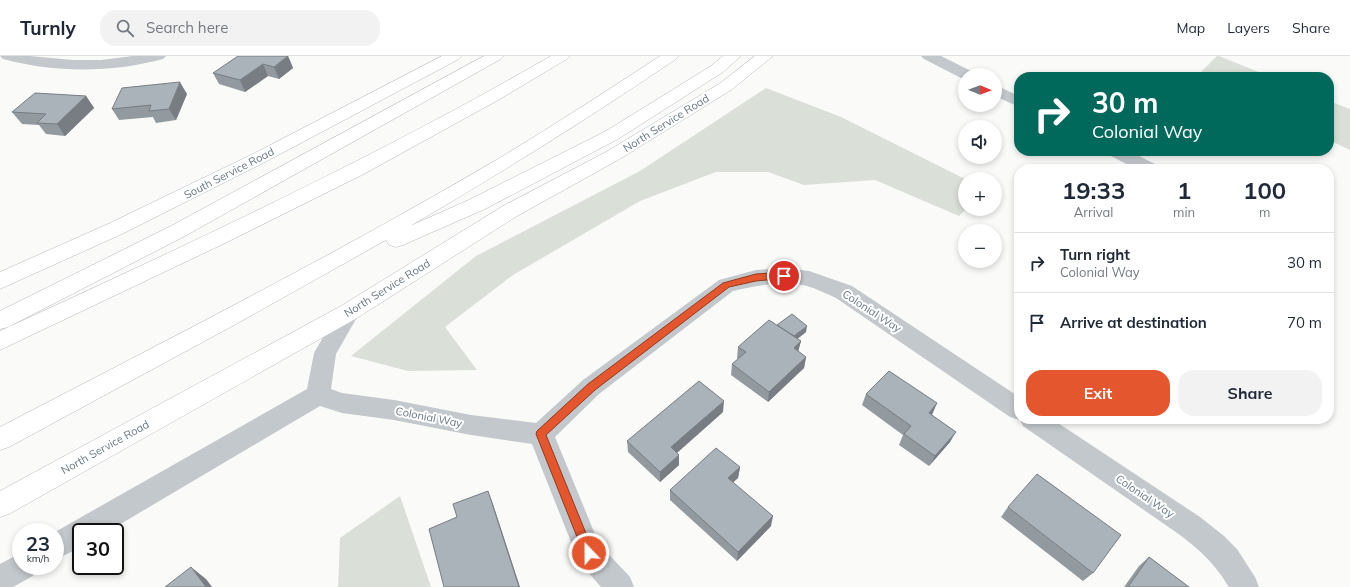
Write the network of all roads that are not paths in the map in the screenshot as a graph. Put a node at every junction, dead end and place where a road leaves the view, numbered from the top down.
1 (8, 56) edge
2 (158, 56) edge
3 (454, 56) edge
4 (496, 56) edge
5 (562, 56) edge
6 (671, 56) edge
7 (733, 56) edge
8 (765, 56) edge
9 (929, 56) edge
10 (958, 70) edge
11 (1002, 94) edge
12 (1014, 100) edge
13 (1125, 156) edge
14 (1140, 164) edge
15 (0, 281) edge
16 (283, 289) junction
17 (349, 312) junction
18 (0, 321) edge
19 (0, 340) edge
20 (318, 395) junction
21 (1014, 407) edge
22 (1039, 424) edge
23 (541, 434) junction
24 (0, 439) edge
25 (0, 505) edge
26 (97, 523) edge
27 (12, 572) edge
28 (0, 579) edge
29 (620, 587) edge
30 (1245, 587) edge

1 - 2 street
3 - 15 main road, South Service Road
4 - 18 main road
5 - 19 main road
6 - 16 main road
7 - 16 main road
8 - 17 main road, North Service Road
9 - 10 street
11 - 12 street
13 - 14 street
16 - 24 main road
17 - 20 street
17 - 25 main road, North Service Road
20 - 23 street, Colonial Way
20 - 26 street
21 - 23 street, Colonial Way
22 - 30 street, Colonial Way
23 - 29 street
27 - 28 street

